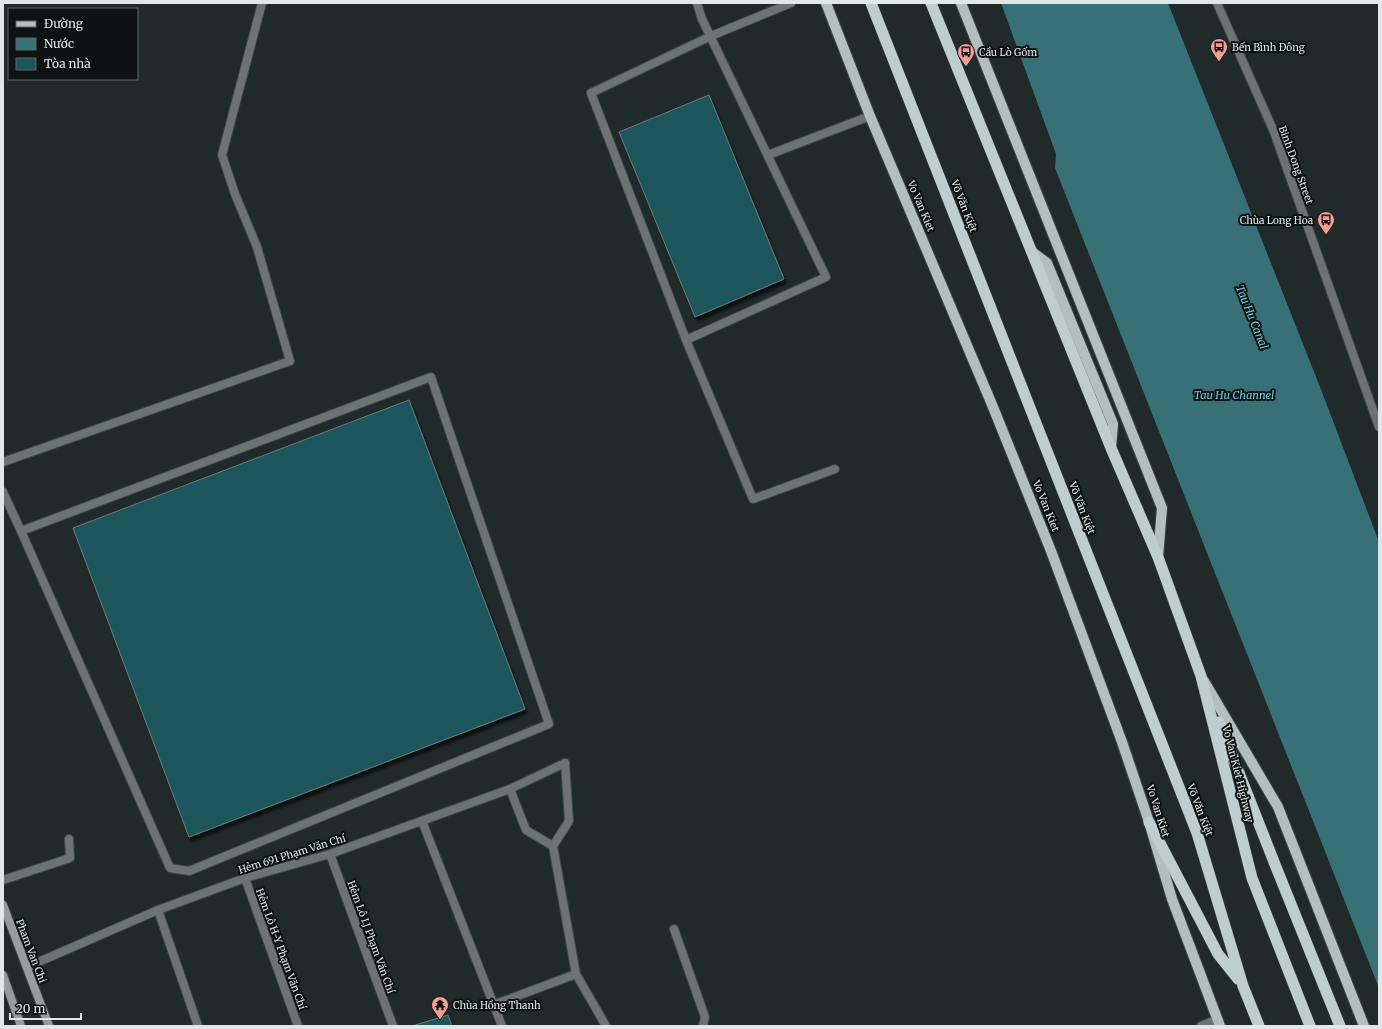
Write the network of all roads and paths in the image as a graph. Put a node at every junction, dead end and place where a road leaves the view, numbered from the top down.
1 (262, 3) edge
2 (697, 3) edge
3 (791, 3) edge
4 (826, 3) edge
5 (871, 3) edge
6 (931, 3) edge
7 (961, 3) edge
8 (1217, 3) edge
9 (712, 36) junction
10 (870, 116) junction
11 (768, 156) junction
12 (686, 340) junction
13 (1379, 427) edge
14 (3, 462) edge
15 (835, 469) dead end
16 (3, 492) edge
17 (21, 531) junction
18 (1158, 557) junction
19 (1201, 676) junction
20 (510, 789) junction
21 (422, 821) junction
22 (1149, 822) junction
23 (69, 839) dead end
24 (553, 846) junction
25 (330, 854) junction
26 (245, 878) junction
27 (3, 880) edge
28 (3, 905) edge
29 (158, 910) junction
30 (674, 930) dead end
31 (27, 967) junction
32 (576, 974) junction
33 (3, 975) edge
34 (1243, 986) junction
35 (493, 1005) junction
36 (1219, 1023) edge
37 (21, 1026) edge
38 (49, 1026) edge
39 (198, 1026) edge
40 (298, 1026) edge
41 (393, 1026) edge
42 (502, 1026) edge
43 (606, 1026) edge
44 (704, 1026) edge
45 (1201, 1026) edge
46 (1259, 1026) edge
47 (1310, 1026) edge
48 (1340, 1026) edge
49 (1364, 1026) edge

1 - 14 street
2 - 9 street
3 - 9 street
4 - 10 main road, Vo Van Kiet
5 - 34 highway, Võ Văn Kiệt
6 - 18 highway
7 - 18 main road
8 - 13 street, Binh Dong Street
9 - 11 street
9 - 12 street
10 - 11 street
10 - 22 main road, Vo Van Kiet
11 - 12 street
12 - 15 street
16 - 17 street
17 - 17 street
18 - 19 highway
19 - 47 highway, Vo Van Kiet Highway
19 - 48 highway
19 - 49 main road
20 - 21 street, Hẻm 691 Phạm Văn Chí
20 - 24 street
20 - 24 street, Hẻm 691 Phạm Văn Chí
21 - 25 street, Hẻm 691 Phạm Văn Chí
21 - 35 street
22 - 34 highway
22 - 36 main road, Vo Van Kiet
23 - 27 street
24 - 32 street
25 - 26 street, Hẻm 691 Phạm Văn Chí
25 - 41 street, Hẻm Lô I.J Phạm Văn Chí
26 - 29 street, Hẻm 691 Phạm Văn Chí
26 - 40 street, Hẻm Lô H-Y Phạm Văn Chí
28 - 31 main road, Pham Van Chi
29 - 31 street, Hẻm 691 Phạm Văn Chí
29 - 39 street
30 - 44 street
31 - 38 main road, Pham Van Chi
32 - 35 street
32 - 43 street
33 - 37 main road
34 - 46 highway, Võ Văn Kiệt
35 - 42 street
36 - 45 street

